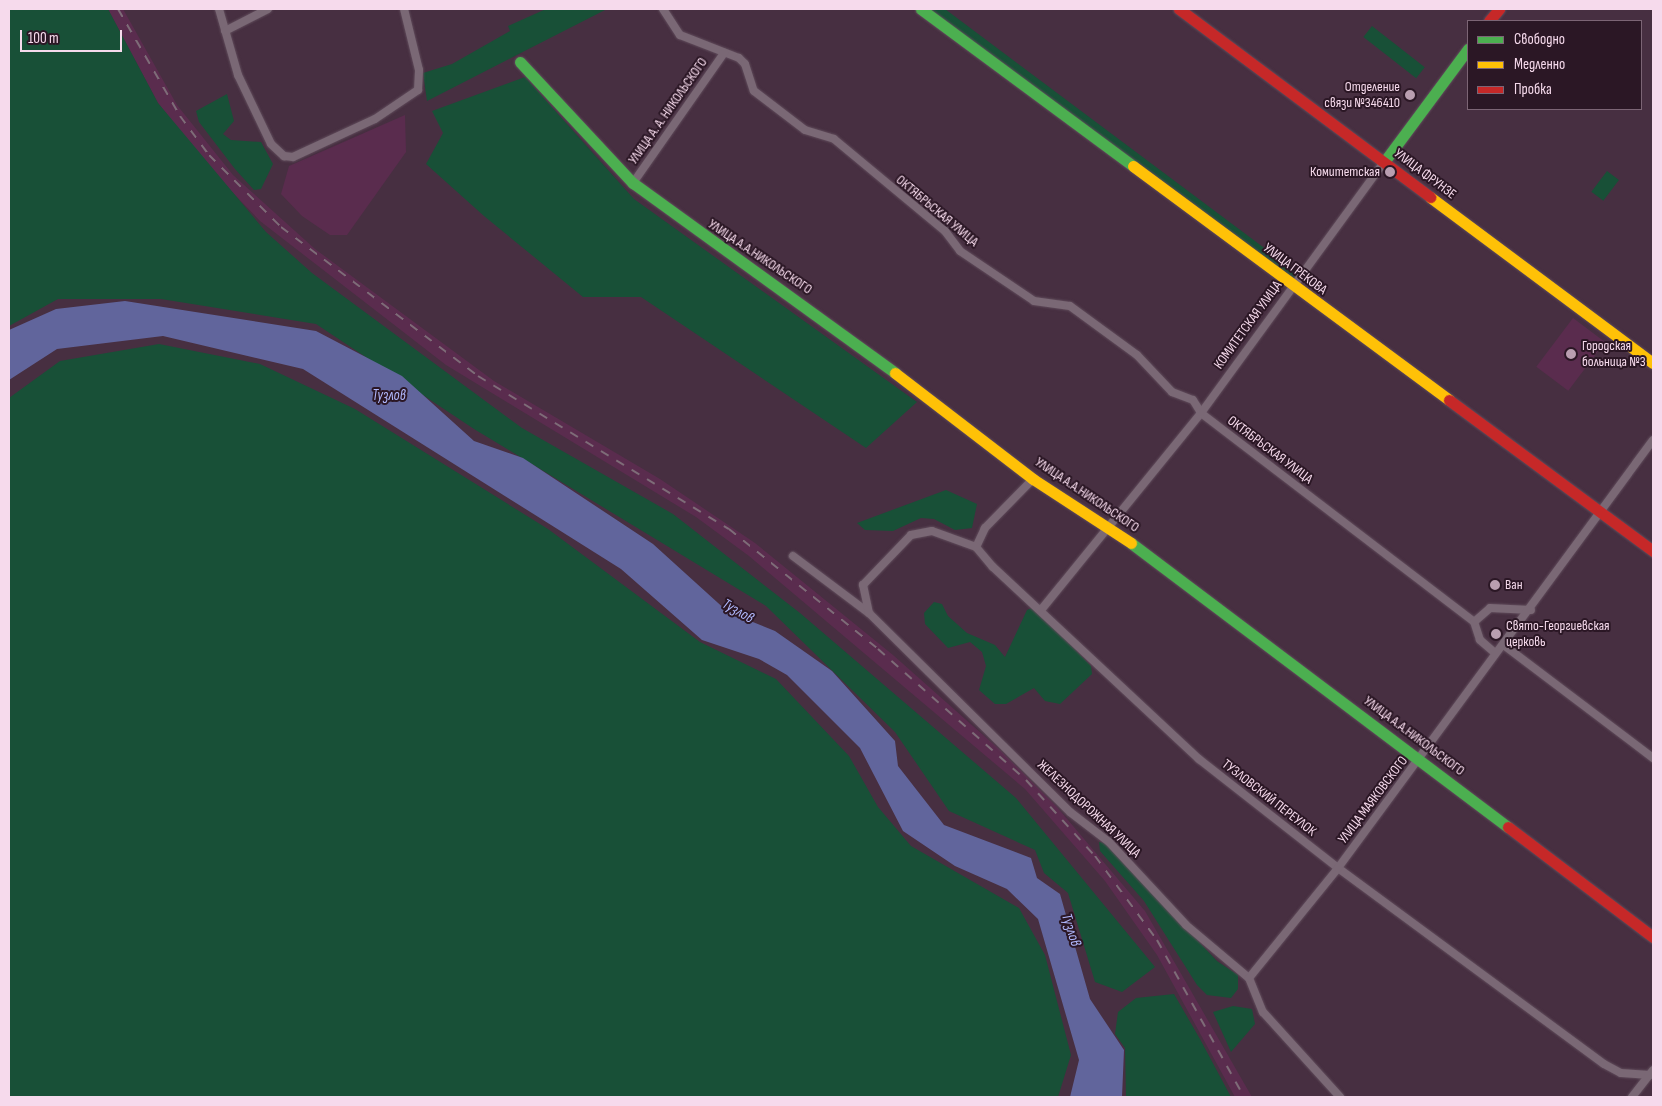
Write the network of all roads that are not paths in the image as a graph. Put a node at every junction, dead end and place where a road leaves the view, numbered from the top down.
1 (219, 9) edge
2 (268, 9) edge
3 (404, 9) edge
4 (663, 9) edge
5 (921, 9) edge
6 (1179, 9) edge
7 (1499, 9) edge
8 (1490, 20) edge
9 (225, 31) junction
10 (1467, 50) edge
11 (724, 53) junction
12 (520, 62) dead end
13 (1384, 162) junction
14 (633, 183) junction
15 (1294, 288) junction
16 (1653, 363) edge
17 (1201, 413) junction
18 (1653, 440) edge
19 (1033, 479) junction
20 (1601, 512) junction
21 (1109, 526) junction
22 (976, 547) junction
23 (1653, 551) edge
24 (793, 556) dead end
25 (1041, 610) junction
26 (1531, 610) junction
27 (868, 613) junction
28 (1474, 622) junction
29 (1505, 646) junction
30 (1495, 653) junction
31 (1420, 758) junction
32 (1653, 758) edge
33 (1338, 868) junction
34 (1653, 937) edge
35 (1249, 978) junction
36 (1651, 1073) edge
37 (1340, 1097) edge
38 (1632, 1097) edge

1 - 9 street
2 - 9 street
3 - 9 street
4 - 11 street, ОКТЯБРЬСКАЯ УЛИЦА
5 - 15 street, УЛИЦА ГРЕКОВА
6 - 13 street, УЛИЦА ФРУНЗЕ
7 - 8 street
10 - 13 street, КОМИТЕТСКАЯ УЛИЦА
11 - 14 street, УЛИЦА А. А. НИКОЛЬСКОГО
11 - 17 street, ОКТЯБРЬСКАЯ УЛИЦА
12 - 14 street, УЛИЦА А.А.НИКОЛЬСКОГО
13 - 15 street, КОМИТЕТСКАЯ УЛИЦА
13 - 16 street, УЛИЦА ФРУНЗЕ
14 - 19 street, УЛИЦА А.А.НИКОЛЬСКОГО
15 - 17 street, КОМИТЕТСКАЯ УЛИЦА
15 - 20 street, УЛИЦА ГРЕКОВА
17 - 21 street, КОМИТЕТСКАЯ УЛИЦА
17 - 28 street, ОКТЯБРЬСКАЯ УЛИЦА
18 - 20 street, УЛИЦА МАЯКОВСКОГО
19 - 21 street, УЛИЦА А.А.НИКОЛЬСКОГО
19 - 22 street
20 - 23 street, УЛИЦА ГРЕКОВА
20 - 26 street, УЛИЦА МАЯКОВСКОГО
21 - 25 street, КОМИТЕТСКАЯ УЛИЦА
21 - 31 street, УЛИЦА А.А.НИКОЛЬСКОГО
22 - 25 street, ТУЗЛОВСКИЙ ПЕРЕУЛОК
22 - 27 street
24 - 27 street, ЖЕЛЕЗНОДОРОЖНАЯ УЛИЦА
25 - 33 street, ТУЗЛОВСКИЙ ПЕРЕУЛОК
26 - 28 street
26 - 29 street, УЛИЦА МАЯКОВСКОГО
27 - 35 street, ЖЕЛЕЗНОДОРОЖНАЯ УЛИЦА
28 - 30 street
29 - 30 street, УЛИЦА МАЯКОВСКОГО
29 - 32 street
30 - 31 street, УЛИЦА МАЯКОВСКОГО
31 - 33 street, УЛИЦА МАЯКОВСКОГО
31 - 34 street, УЛИЦА А.А.НИКОЛЬСКОГО
33 - 35 street, УЛИЦА МАЯКОВСКОГО
33 - 36 street, ТУЗЛОВСКИЙ ПЕРЕУЛОК
35 - 37 street, ЖЕЛЕЗНОДОРОЖНАЯ УЛИЦА
36 - 38 street

